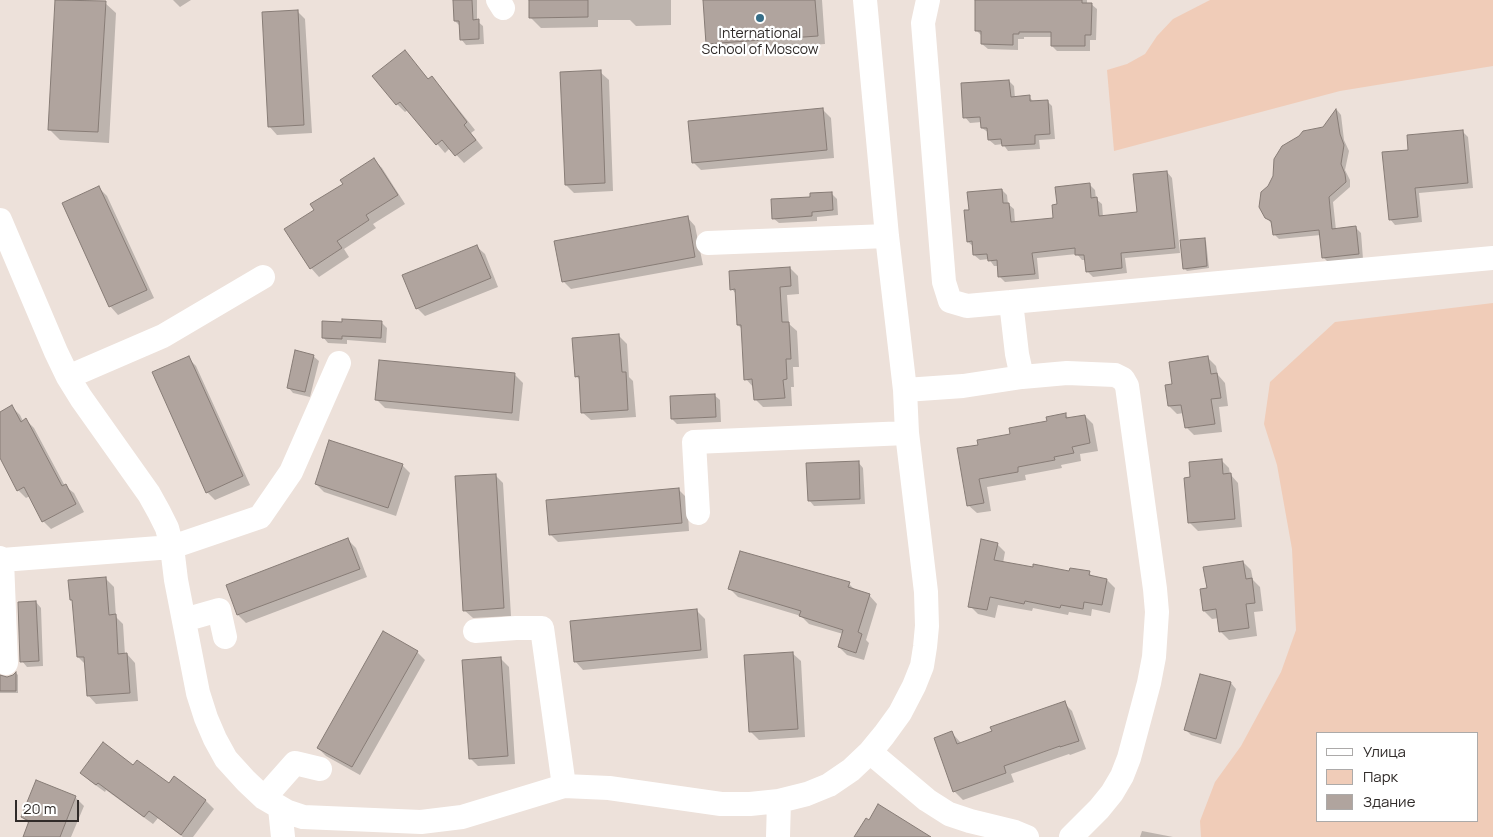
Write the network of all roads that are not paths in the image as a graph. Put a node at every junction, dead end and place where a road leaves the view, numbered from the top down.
1 (865, 0) edge
2 (928, 0) edge
3 (0, 220) edge
4 (887, 236) junction
5 (708, 243) dead end
6 (1493, 258) edge
7 (263, 277) dead end
8 (1011, 302) junction
9 (339, 363) dead end
10 (68, 377) junction
11 (1022, 377) junction
12 (905, 390) junction
13 (907, 433) junction
14 (698, 513) dead end
15 (172, 547) junction
16 (1, 559) edge
17 (184, 620) junction
18 (475, 631) dead end
19 (225, 637) dead end
20 (6, 663) dead end
21 (870, 752) junction
22 (320, 768) dead end
23 (564, 786) junction
24 (779, 801) junction
25 (272, 803) junction
26 (283, 837) edge
27 (778, 837) edge
28 (1027, 837) edge
29 (1071, 837) edge

1 - 4 street
2 - 8 street
3 - 10 street
4 - 5 street
4 - 12 street
6 - 8 street
7 - 10 street
8 - 11 street
9 - 15 street
10 - 15 street
11 - 12 street
11 - 29 street
12 - 13 street
13 - 14 street
13 - 21 street
15 - 16 street
15 - 17 street
16 - 20 street
17 - 19 street
17 - 25 street
18 - 23 street
21 - 24 street
21 - 28 street
22 - 25 street
23 - 24 street
23 - 25 street
24 - 27 street
25 - 26 street

